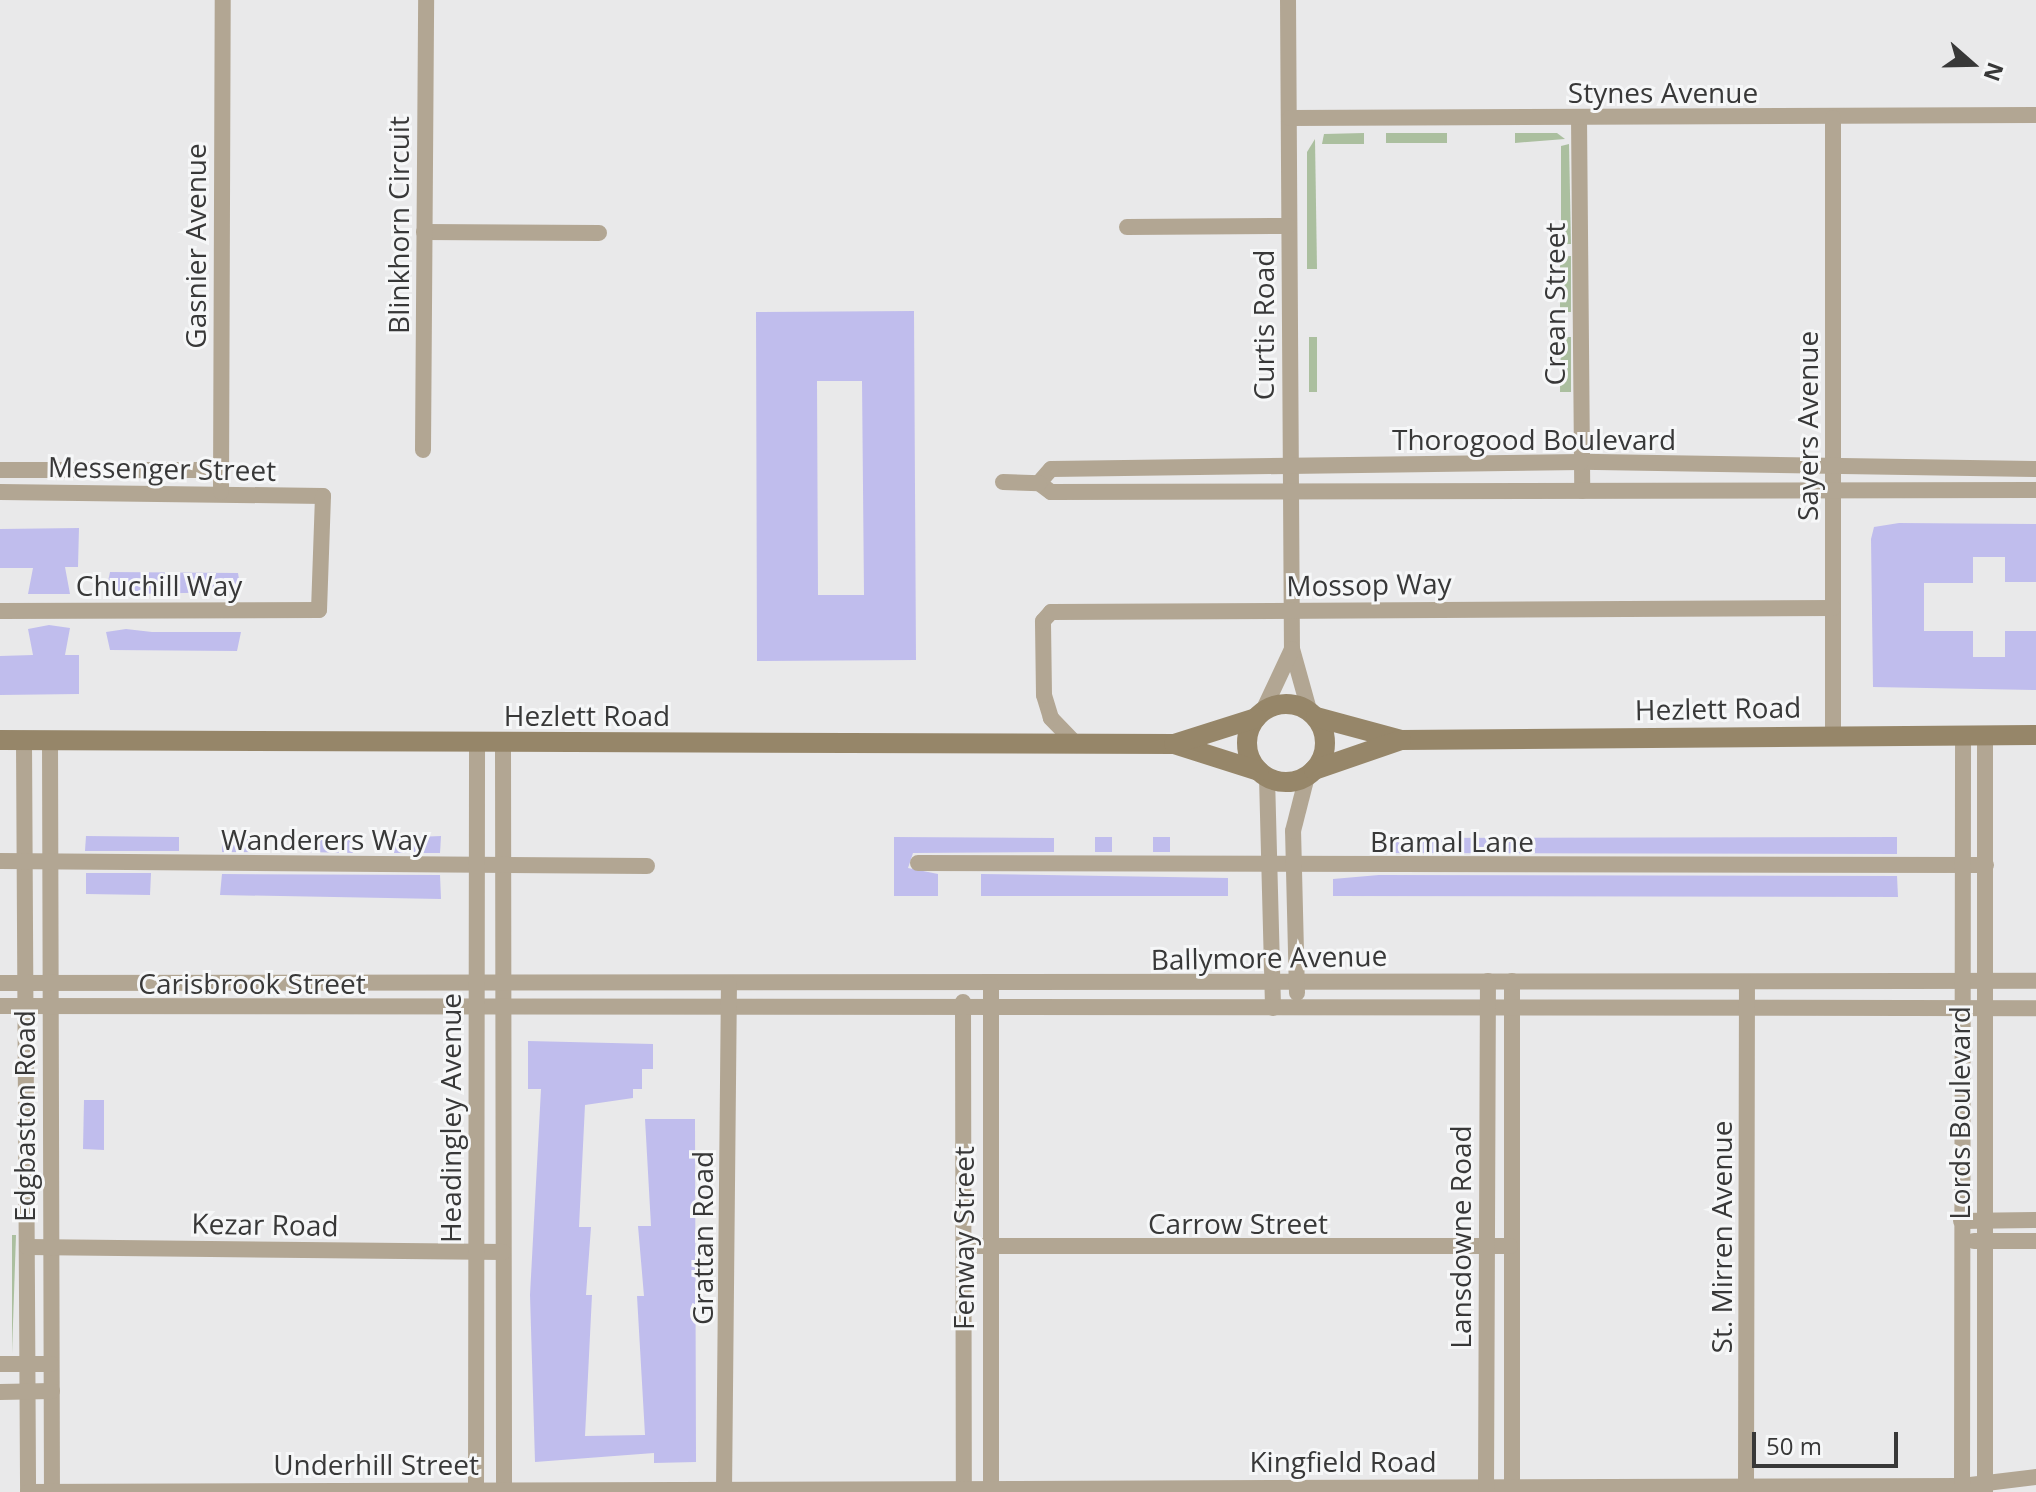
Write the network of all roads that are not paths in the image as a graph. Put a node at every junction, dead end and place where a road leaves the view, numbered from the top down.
1 (223, 0) edge
2 (426, 0) edge
3 (1288, 0) edge
4 (2036, 115) edge
5 (1579, 117) junction
6 (1290, 118) junction
7 (1833, 118) junction
8 (1288, 226) junction
9 (1127, 227) dead end
10 (424, 232) junction
11 (599, 233) dead end
12 (423, 450) dead end
13 (1581, 462) junction
14 (1289, 466) junction
15 (1833, 468) junction
16 (2036, 469) edge
17 (0, 470) edge
18 (220, 470) junction
19 (1003, 482) dead end
20 (1039, 483) junction
21 (2036, 490) edge
22 (1582, 491) junction
23 (0, 492) edge
24 (221, 492) junction
25 (1833, 492) junction
26 (1290, 493) junction
27 (1833, 608) junction
28 (1292, 609) junction
29 (319, 610) joint
30 (0, 611) edge
31 (1292, 649) junction
32 (1259, 714) junction
33 (1312, 714) junction
34 (1833, 735) junction
35 (1963, 735) junction
36 (1985, 735) junction
37 (2036, 735) edge
38 (0, 740) edge
39 (50, 740) junction
40 (1401, 740) junction
41 (24, 741) junction
42 (477, 743) junction
43 (503, 743) junction
44 (1075, 743) junction
45 (1174, 744) junction
46 (1310, 773) junction
47 (1263, 774) junction
48 (0, 861) edge
49 (25, 862) junction
50 (49, 862) junction
51 (918, 863) dead end
52 (480, 865) junction
53 (1962, 865) junction
54 (1986, 865) junction
55 (504, 866) junction
56 (647, 866) dead end
57 (1271, 867) junction
58 (1293, 868) junction
59 (1488, 981) junction
60 (1512, 981) junction
61 (1961, 981) junction
62 (1986, 981) junction
63 (2036, 981) edge
64 (0, 983) edge
65 (26, 983) junction
66 (49, 983) junction
67 (477, 983) junction
68 (503, 983) junction
69 (1296, 983) junction
70 (1747, 983) junction
71 (729, 984) junction
72 (1272, 984) junction
73 (964, 985) junction
74 (991, 985) junction
75 (0, 1006) edge
76 (26, 1007) junction
77 (1962, 1007) junction
78 (1986, 1007) junction
79 (476, 1008) junction
80 (504, 1008) junction
81 (1273, 1008) junction
82 (1298, 1008) junction
83 (1487, 1008) junction
84 (1511, 1008) junction
85 (2036, 1008) edge
86 (50, 1009) junction
87 (728, 1009) junction
88 (963, 1009) junction
89 (990, 1009) junction
90 (1747, 1009) junction
91 (2036, 1220) edge
92 (1961, 1221) junction
93 (1984, 1221) junction
94 (1961, 1240) junction
95 (1985, 1241) junction
96 (2036, 1241) edge
97 (965, 1246) junction
98 (1486, 1246) junction
99 (1510, 1246) junction
100 (27, 1247) junction
101 (989, 1247) junction
102 (51, 1248) junction
103 (476, 1252) junction
104 (503, 1252) junction
105 (0, 1364) edge
106 (27, 1364) junction
107 (51, 1364) junction
108 (27, 1391) junction
109 (52, 1391) junction
110 (0, 1392) edge
111 (2036, 1477) edge
112 (724, 1489) edge
113 (964, 1489) edge
114 (991, 1489) edge
115 (1962, 1489) edge
116 (1985, 1489) edge
117 (504, 1490) edge
118 (1486, 1490) edge
119 (1512, 1490) edge
120 (1746, 1490) edge
121 (476, 1491) edge
122 (28, 1492) edge
123 (52, 1492) edge

1 - 18 street, Gasnier Avenue
2 - 10 street, Blinkhorn Circuit
3 - 6 street, Curtis Road
4 - 7 street, Stynes Avenue
5 - 6 street, Stynes Avenue
5 - 7 street, Stynes Avenue
5 - 13 street, Crean Street
6 - 8 street, Curtis Road
7 - 15 street, Sayers Avenue
8 - 9 street
8 - 14 street, Curtis Road
10 - 11 street
10 - 12 street, Blinkhorn Circuit
13 - 14 street, Thorogood Boulevard
13 - 15 street, Thorogood Boulevard
13 - 22 street, Crean Street
14 - 20 street, Thorogood Boulevard
14 - 26 street, Curtis Road
15 - 16 street, Thorogood Boulevard
15 - 25 street, Sayers Avenue
17 - 18 street, Messenger Street
18 - 24 street, Gasnier Avenue
19 - 20 street, Thorogood Boulevard
20 - 26 street, Thorogood Boulevard
21 - 25 street, Thorogood Boulevard
22 - 25 street, Thorogood Boulevard
22 - 26 street, Thorogood Boulevard
23 - 24 street, Messenger Street
24 - 29 street, Messenger Street
25 - 27 street, Sayers Avenue
26 - 28 street, Curtis Road
27 - 28 street, Mossop Way
27 - 34 street, Sayers Avenue
28 - 31 street, Curtis Road
28 - 44 street, Mossop Way
29 - 30 street, Chuchill Way
31 - 32 street, Curtis Road
31 - 33 street, Curtis Road
32 - 33 main road
32 - 45 main road, Hezlett Road
32 - 47 main road
33 - 40 main road, Hezlett Road
33 - 46 main road
34 - 35 main road, Hezlett Road
34 - 40 main road, Hezlett Road
35 - 36 main road, Hezlett Road
35 - 53 street, Lords Boulevard
36 - 37 main road, Hezlett Road
36 - 54 street, Lords Boulevard
38 - 41 main road, Hezlett Road
39 - 41 main road, Hezlett Road
39 - 42 main road, Hezlett Road
39 - 50 street, Edgbaston Road
40 - 46 main road, Hezlett Road
41 - 49 street, Edgbaston Road
42 - 43 main road, Hezlett Road
42 - 52 street, Headingley Avenue
43 - 44 main road, Hezlett Road
43 - 55 street, Headingley Avenue
44 - 45 main road, Hezlett Road
45 - 47 main road, Hezlett Road
46 - 47 main road
46 - 58 street
47 - 57 street
48 - 49 street, Wanderers Way
49 - 50 street, Wanderers Way
49 - 65 street, Edgbaston Road
50 - 52 street, Wanderers Way
50 - 66 street, Edgbaston Road
51 - 57 street, Bramal Lane
52 - 55 street, Wanderers Way
52 - 67 street, Headingley Avenue
53 - 54 street, Bramal Lane
53 - 58 street, Bramal Lane
53 - 61 street, Lords Boulevard
54 - 62 street, Lords Boulevard
55 - 56 street, Wanderers Way
55 - 68 street, Headingley Avenue
57 - 58 street, Bramal Lane
57 - 72 street
58 - 69 street
59 - 60 street, Ballymore Avenue
59 - 69 street, Ballymore Avenue
59 - 83 street, Lansdowne Road
60 - 70 street, Ballymore Avenue
60 - 84 street, Lansdowne Road
61 - 62 street, Ballymore Avenue
61 - 70 street, Ballymore Avenue
61 - 77 street, Lords Boulevard
62 - 63 street, Ballymore Avenue
62 - 78 street, Lords Boulevard
64 - 65 street, Carisbrook Street
65 - 66 street, Carisbrook Street
65 - 76 street, Edgbaston Road
66 - 67 street, Carisbrook Street
66 - 86 street, Edgbaston Road
67 - 68 street, Carisbrook Street
67 - 79 street, Headingley Avenue
68 - 71 street, Ballymore Avenue
68 - 80 street, Headingley Avenue
69 - 72 street, Ballymore Avenue
69 - 82 street
70 - 90 street, St. Mirren Avenue
71 - 73 street, Ballymore Avenue
71 - 87 street, Grattan Road
72 - 74 street, Ballymore Avenue
72 - 81 street
73 - 74 street, Ballymore Avenue
73 - 88 street, Fenway Street
74 - 89 street, Fenway Street
75 - 76 street, Carisbrook Street
76 - 86 street, Carisbrook Street
76 - 100 street, Edgbaston Road
77 - 78 street, Ballymore Avenue
77 - 90 street, Ballymore Avenue
77 - 92 street, Lords Boulevard
78 - 85 street, Ballymore Avenue
78 - 93 street, Lords Boulevard
79 - 80 street, Carisbrook Street
79 - 86 street, Carisbrook Street
79 - 103 street, Headingley Avenue
80 - 87 street, Ballymore Avenue
80 - 104 street, Headingley Avenue
81 - 82 street, Ballymore Avenue
81 - 89 street, Ballymore Avenue
82 - 83 street, Ballymore Avenue
83 - 84 street, Ballymore Avenue
83 - 98 street, Lansdowne Road
84 - 90 street, Ballymore Avenue
84 - 99 street, Lansdowne Road
86 - 102 street, Edgbaston Road
87 - 88 street, Ballymore Avenue
87 - 112 street, Grattan Road
88 - 89 street, Ballymore Avenue
88 - 97 street, Fenway Street
89 - 101 street, Fenway Street
90 - 120 street, St. Mirren Avenue
91 - 93 street
92 - 93 street
92 - 94 street, Lords Boulevard
93 - 95 street, Lords Boulevard
94 - 95 street
94 - 115 street, Lords Boulevard
95 - 96 street
95 - 116 street, Lords Boulevard
97 - 101 street, Carrow Street
97 - 113 street, Fenway Street
98 - 99 street, Carrow Street
98 - 101 street, Carrow Street
98 - 118 street, Lansdowne Road
99 - 119 street, Lansdowne Road
100 - 102 street, Kezar Road
100 - 106 street, Edgbaston Road
101 - 114 street, Fenway Street
102 - 103 street, Kezar Road
102 - 107 street, Edgbaston Road
103 - 104 street, Kezar Road
103 - 121 street, Headingley Avenue
104 - 117 street, Headingley Avenue
105 - 106 street
106 - 107 street
106 - 108 street, Edgbaston Road
107 - 109 street, Edgbaston Road
108 - 109 street
108 - 110 street
108 - 122 street, Edgbaston Road
109 - 123 street, Edgbaston Road
111 - 116 street, Kingfield Road
112 - 113 street, Kingfield Road
112 - 117 street, Underhill Street
113 - 114 street, Kingfield Road
114 - 118 street, Kingfield Road
115 - 116 street, Kingfield Road
115 - 120 street, Kingfield Road
117 - 121 street, Underhill Street
118 - 119 street, Kingfield Road
119 - 120 street, Kingfield Road
121 - 123 street, Underhill Street
122 - 123 street, Underhill Street

